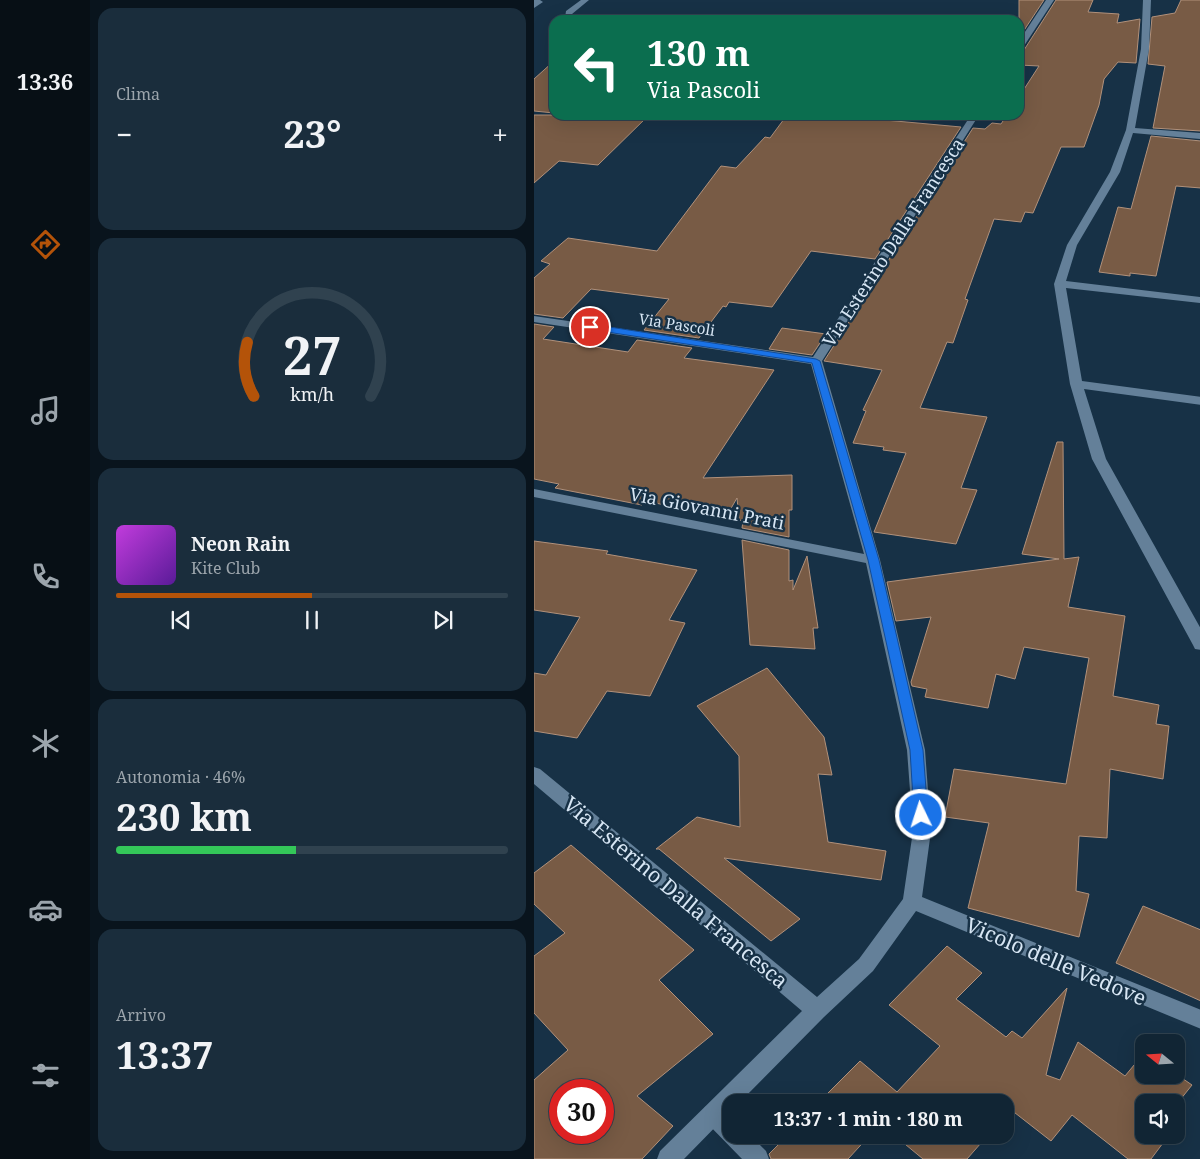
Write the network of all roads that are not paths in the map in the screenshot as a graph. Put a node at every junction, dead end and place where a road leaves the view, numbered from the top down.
1 (534, 0) edge
2 (585, 0) edge
3 (1050, 0) edge
4 (1146, 0) edge
5 (534, 6) edge
6 (568, 15) edge
7 (1024, 39) edge
8 (972, 120) edge
9 (1130, 130) junction
10 (1200, 136) edge
11 (1060, 284) junction
12 (1200, 300) edge
13 (534, 319) edge
14 (816, 361) junction
15 (1076, 384) junction
16 (1200, 401) edge
17 (534, 493) edge
18 (873, 560) junction
19 (1200, 645) edge
20 (534, 774) edge
21 (912, 901) junction
22 (817, 1010) junction
23 (1200, 1020) edge
24 (713, 1114) junction
25 (722, 1123) edge
26 (743, 1144) edge
27 (668, 1159) edge
28 (758, 1159) edge

1 - 5 street
2 - 6 street
3 - 7 street
4 - 9 street
8 - 14 street, Via Esterino Dalla Francesca
9 - 10 street
9 - 11 street
11 - 12 street
11 - 15 street
13 - 14 street, Via Pascoli
14 - 18 street, Via Esterino Dalla Francesca
15 - 16 street
15 - 19 street
17 - 18 street, Via Giovanni Prati
18 - 21 street, Via Esterino Dalla Francesca
20 - 22 street, Via Esterino Dalla Francesca
21 - 22 street, Via Esterino Dalla Francesca
21 - 23 street, Vicolo delle Vedove
22 - 24 street, Via Esterino Dalla Francesca
24 - 25 street
24 - 27 street, Via Esterino Dalla Francesca
26 - 28 street

